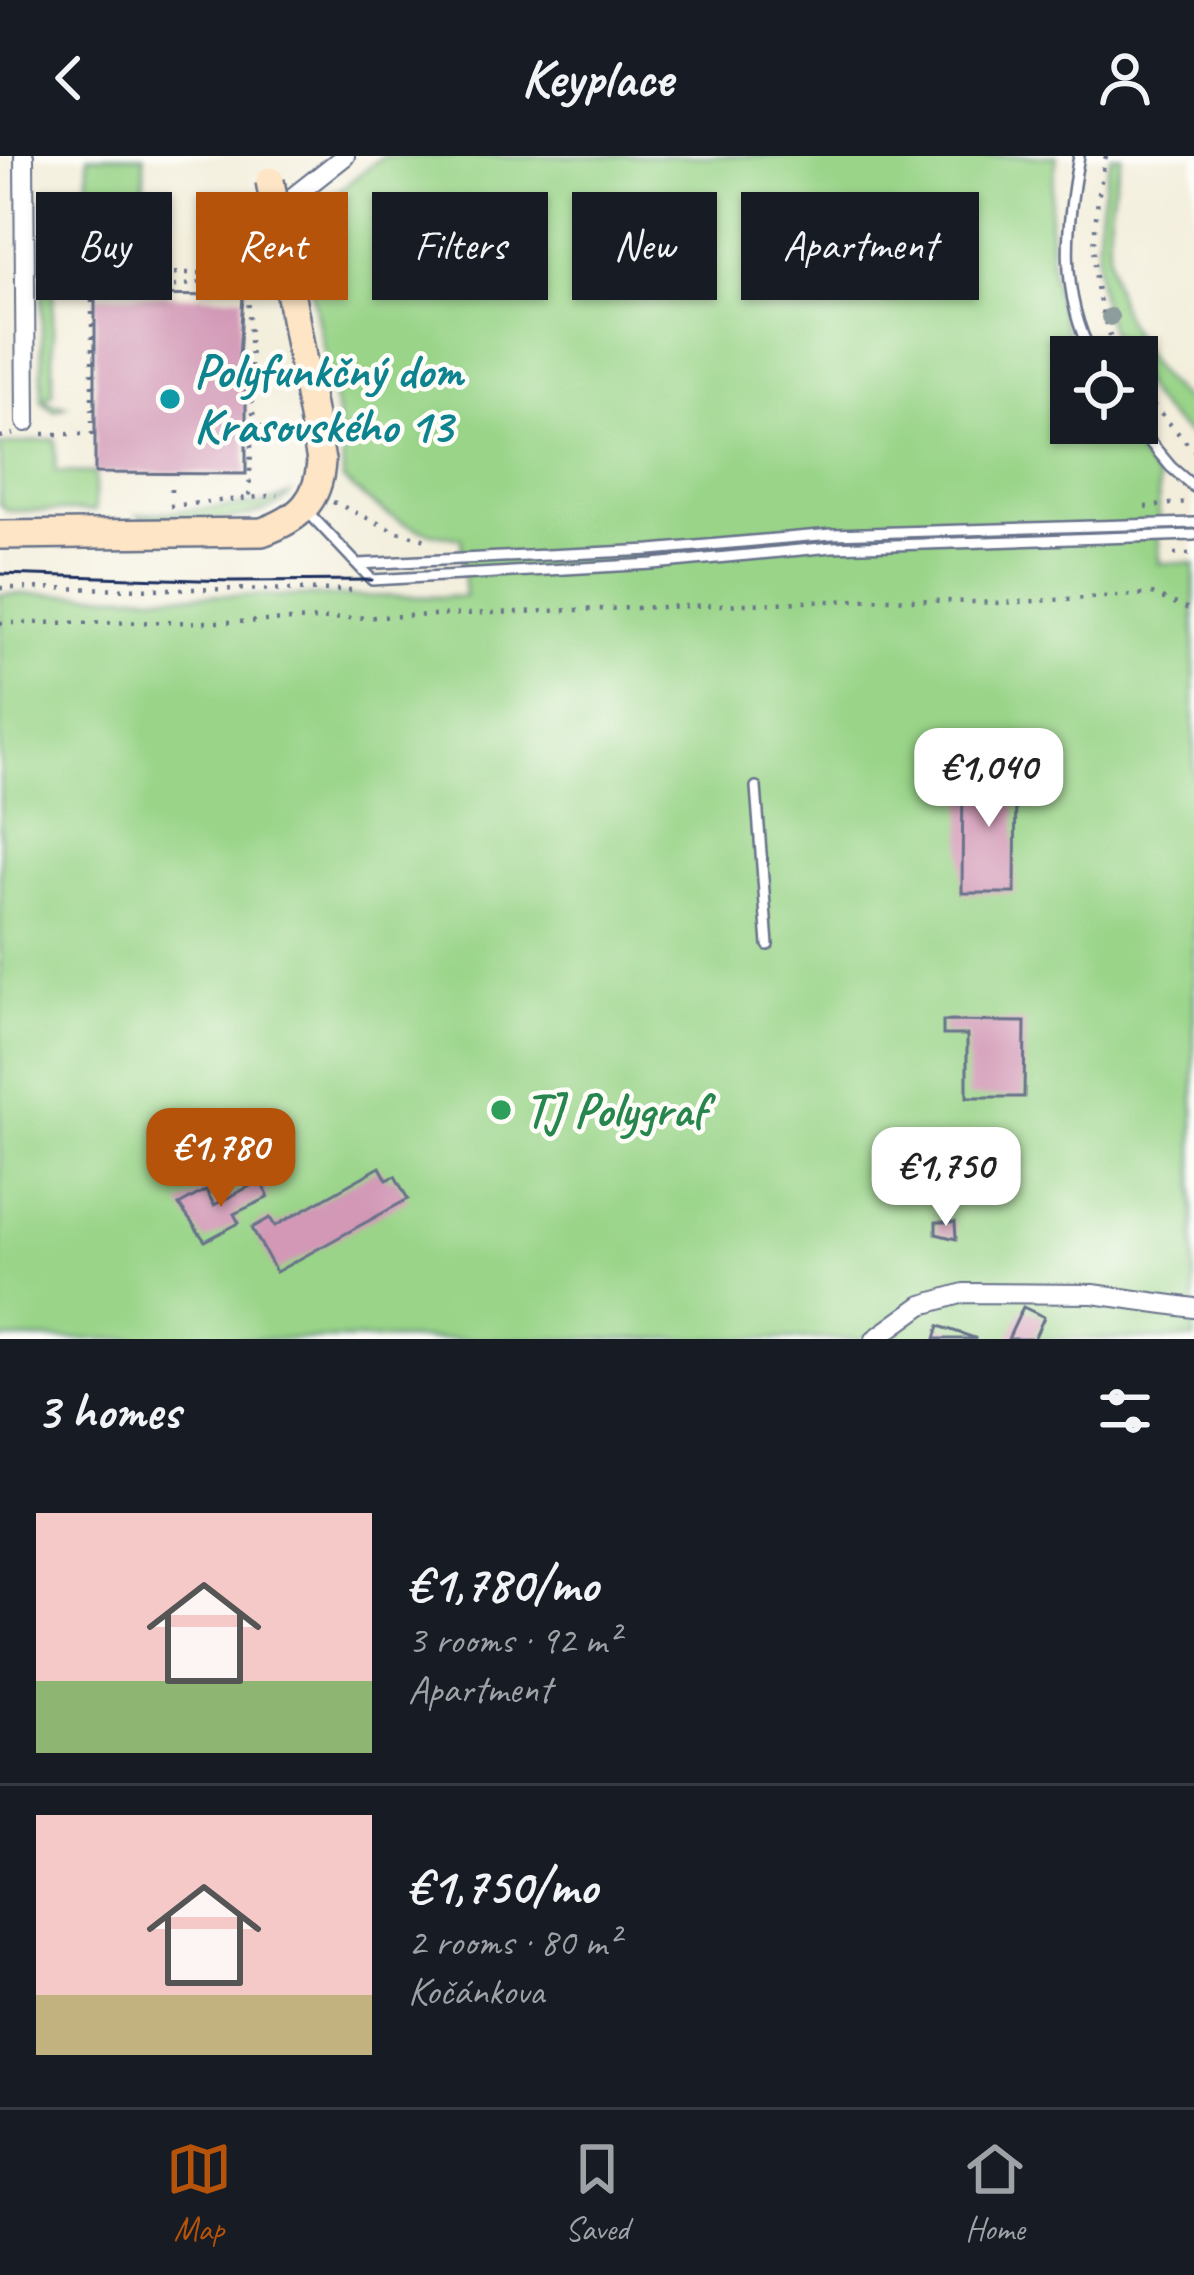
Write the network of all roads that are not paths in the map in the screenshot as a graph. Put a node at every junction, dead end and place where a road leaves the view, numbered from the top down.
1 (25, 156) edge
2 (346, 156) edge
3 (1079, 156) edge
4 (268, 168) edge
5 (300, 192) edge
6 (1083, 336) edge
7 (17, 422) road end
8 (1152, 444) edge
9 (1194, 487) edge
10 (310, 501) junction
11 (1194, 523) edge
12 (1158, 529) junction
13 (0, 535) edge
14 (1194, 535) edge
15 (358, 565) junction
16 (756, 787) dead end
17 (768, 945) dead end
18 (1194, 1308) edge
19 (875, 1339) edge

1 - 7 street
2 - 5 street
3 - 6 lane
4 - 10 street, bridge
8 - 9 lane
10 - 13 street
10 - 15 lane
11 - 12 lane
12 - 14 lane
12 - 15 lane
12 - 15 lane
16 - 17 lane
18 - 19 street

